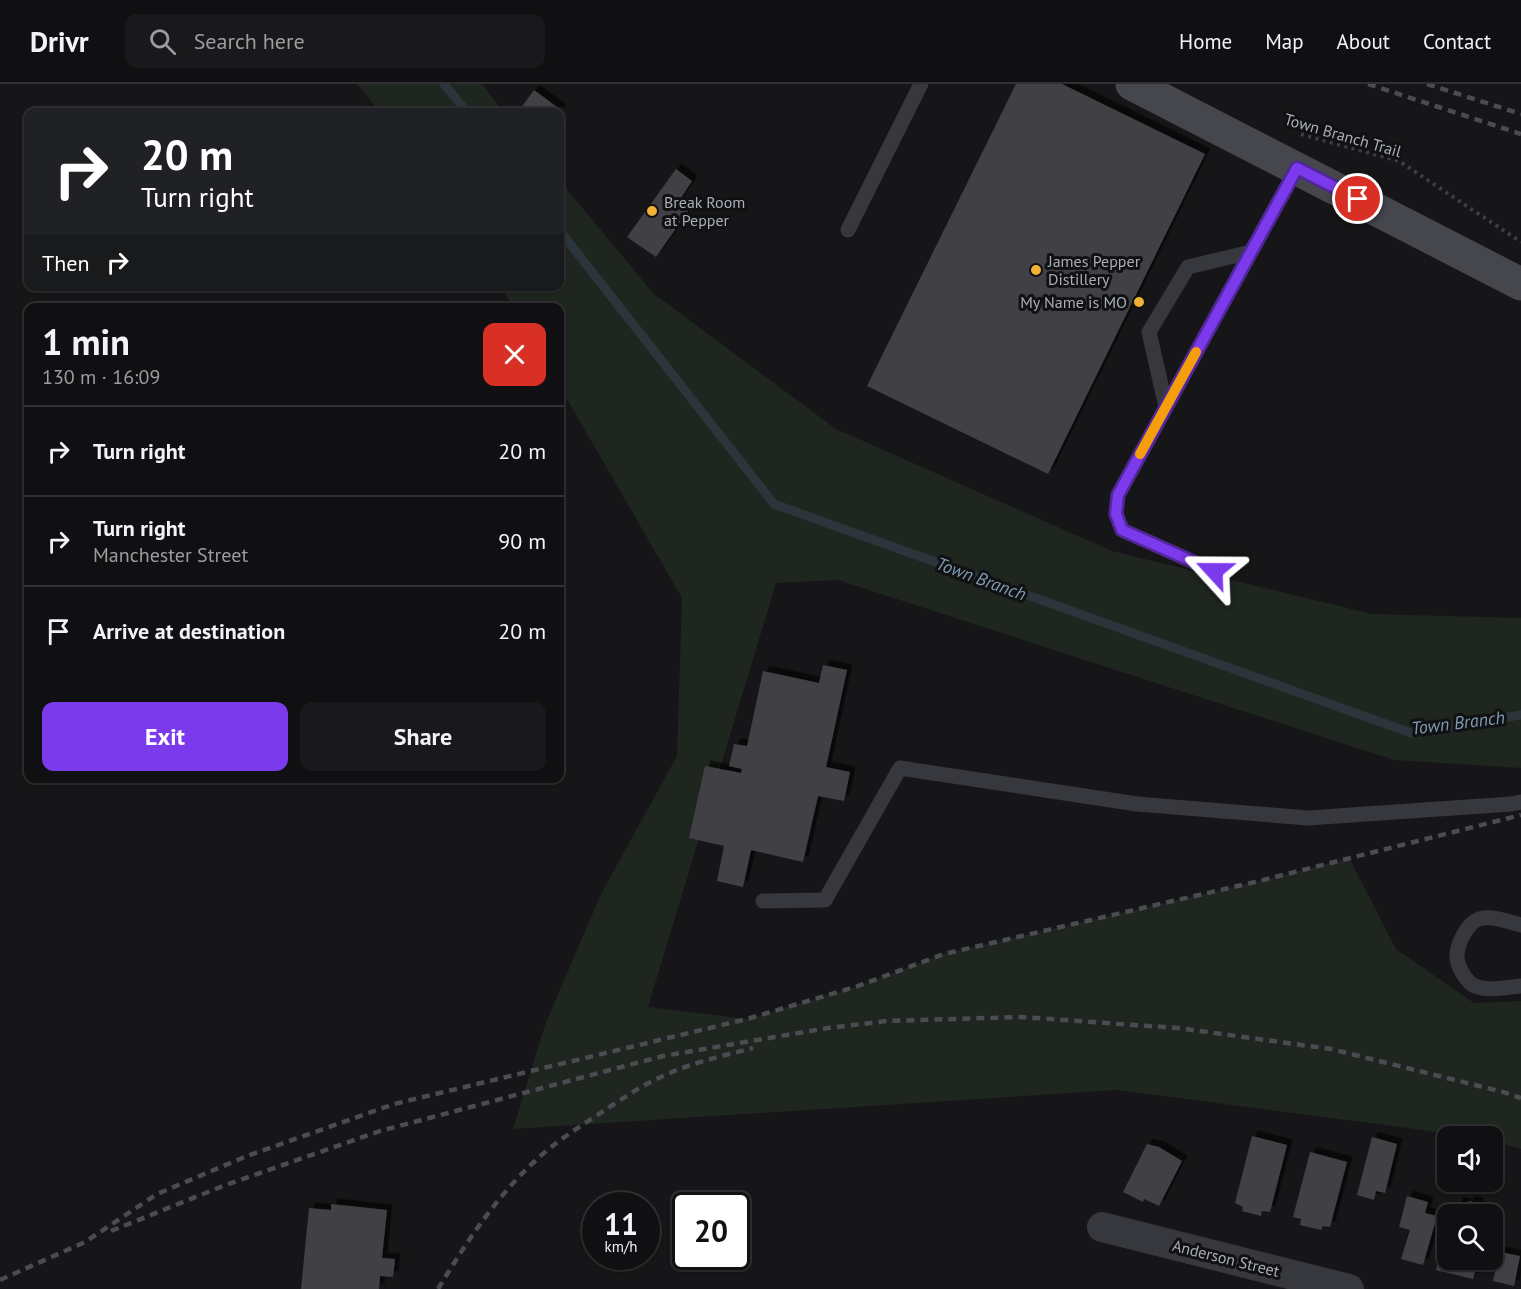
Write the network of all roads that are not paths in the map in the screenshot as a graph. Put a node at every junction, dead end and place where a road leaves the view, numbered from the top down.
1 (921, 84) edge
2 (1132, 84) edge
3 (1297, 168) junction
4 (848, 230) dead end
5 (1251, 252) junction
6 (1521, 284) edge
7 (1166, 407) junction
8 (1214, 571) dead end
9 (1521, 802) edge
10 (763, 902) dead end
11 (1521, 925) edge
12 (1521, 986) edge
13 (1102, 1227) dead end
14 (1349, 1289) edge

1 - 4 lane
2 - 3 main road
3 - 5 lane
3 - 6 main road
5 - 7 lane
5 - 7 lane
7 - 8 lane
9 - 10 lane
11 - 12 lane
13 - 14 street, Anderson Street

